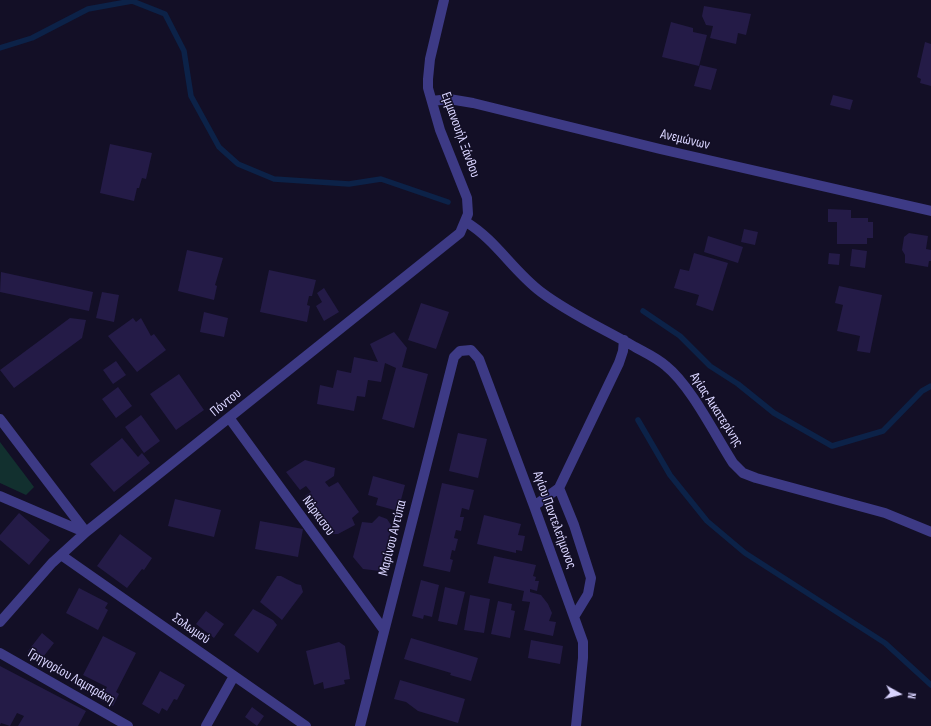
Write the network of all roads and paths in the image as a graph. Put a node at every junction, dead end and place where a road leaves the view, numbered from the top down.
1 (444, 0) edge
2 (432, 101) junction
3 (468, 209) joint
4 (931, 211) edge
5 (466, 222) junction
6 (624, 340) junction
7 (454, 357) joint
8 (0, 419) edge
9 (230, 419) junction
10 (559, 488) junction
11 (0, 496) edge
12 (534, 506) junction
13 (86, 532) junction
14 (931, 532) edge
15 (61, 555) junction
16 (574, 617) junction
17 (0, 622) edge
18 (384, 630) junction
19 (0, 653) edge
20 (234, 676) junction
21 (128, 726) edge
22 (206, 726) edge
23 (306, 726) edge
24 (360, 726) edge
25 (576, 726) edge

1 - 2 street, Εμμανουήλ Ξάνθου
2 - 3 street, Εμμανουήλ Ξάνθου
2 - 4 street, Ανεμώνων
3 - 5 street, Πόντου
5 - 6 street, Αγίας Αικατερίνης
5 - 9 street, Πόντου
6 - 10 street
6 - 14 street, Αγίας Αικατερίνης
7 - 12 street, Αγίου Παντελεήμονος
7 - 18 street, Μαρίνου Αντύπα
8 - 13 street
9 - 13 street, Πόντου
9 - 18 street, Νάρκισου
10 - 12 street
10 - 16 street
11 - 13 street
12 - 16 street, Αγίου Παντελεήμονος
13 - 15 street, Πόντου
15 - 17 street, Πόντου
15 - 20 street, Σολωμού
16 - 25 street, Αγίου Παντελεήμονος
18 - 24 street, Μαρίνου Αντύπα
19 - 21 street, Γρηγορίου Λαμπράκη
20 - 22 street
20 - 23 street, Σολωμού

